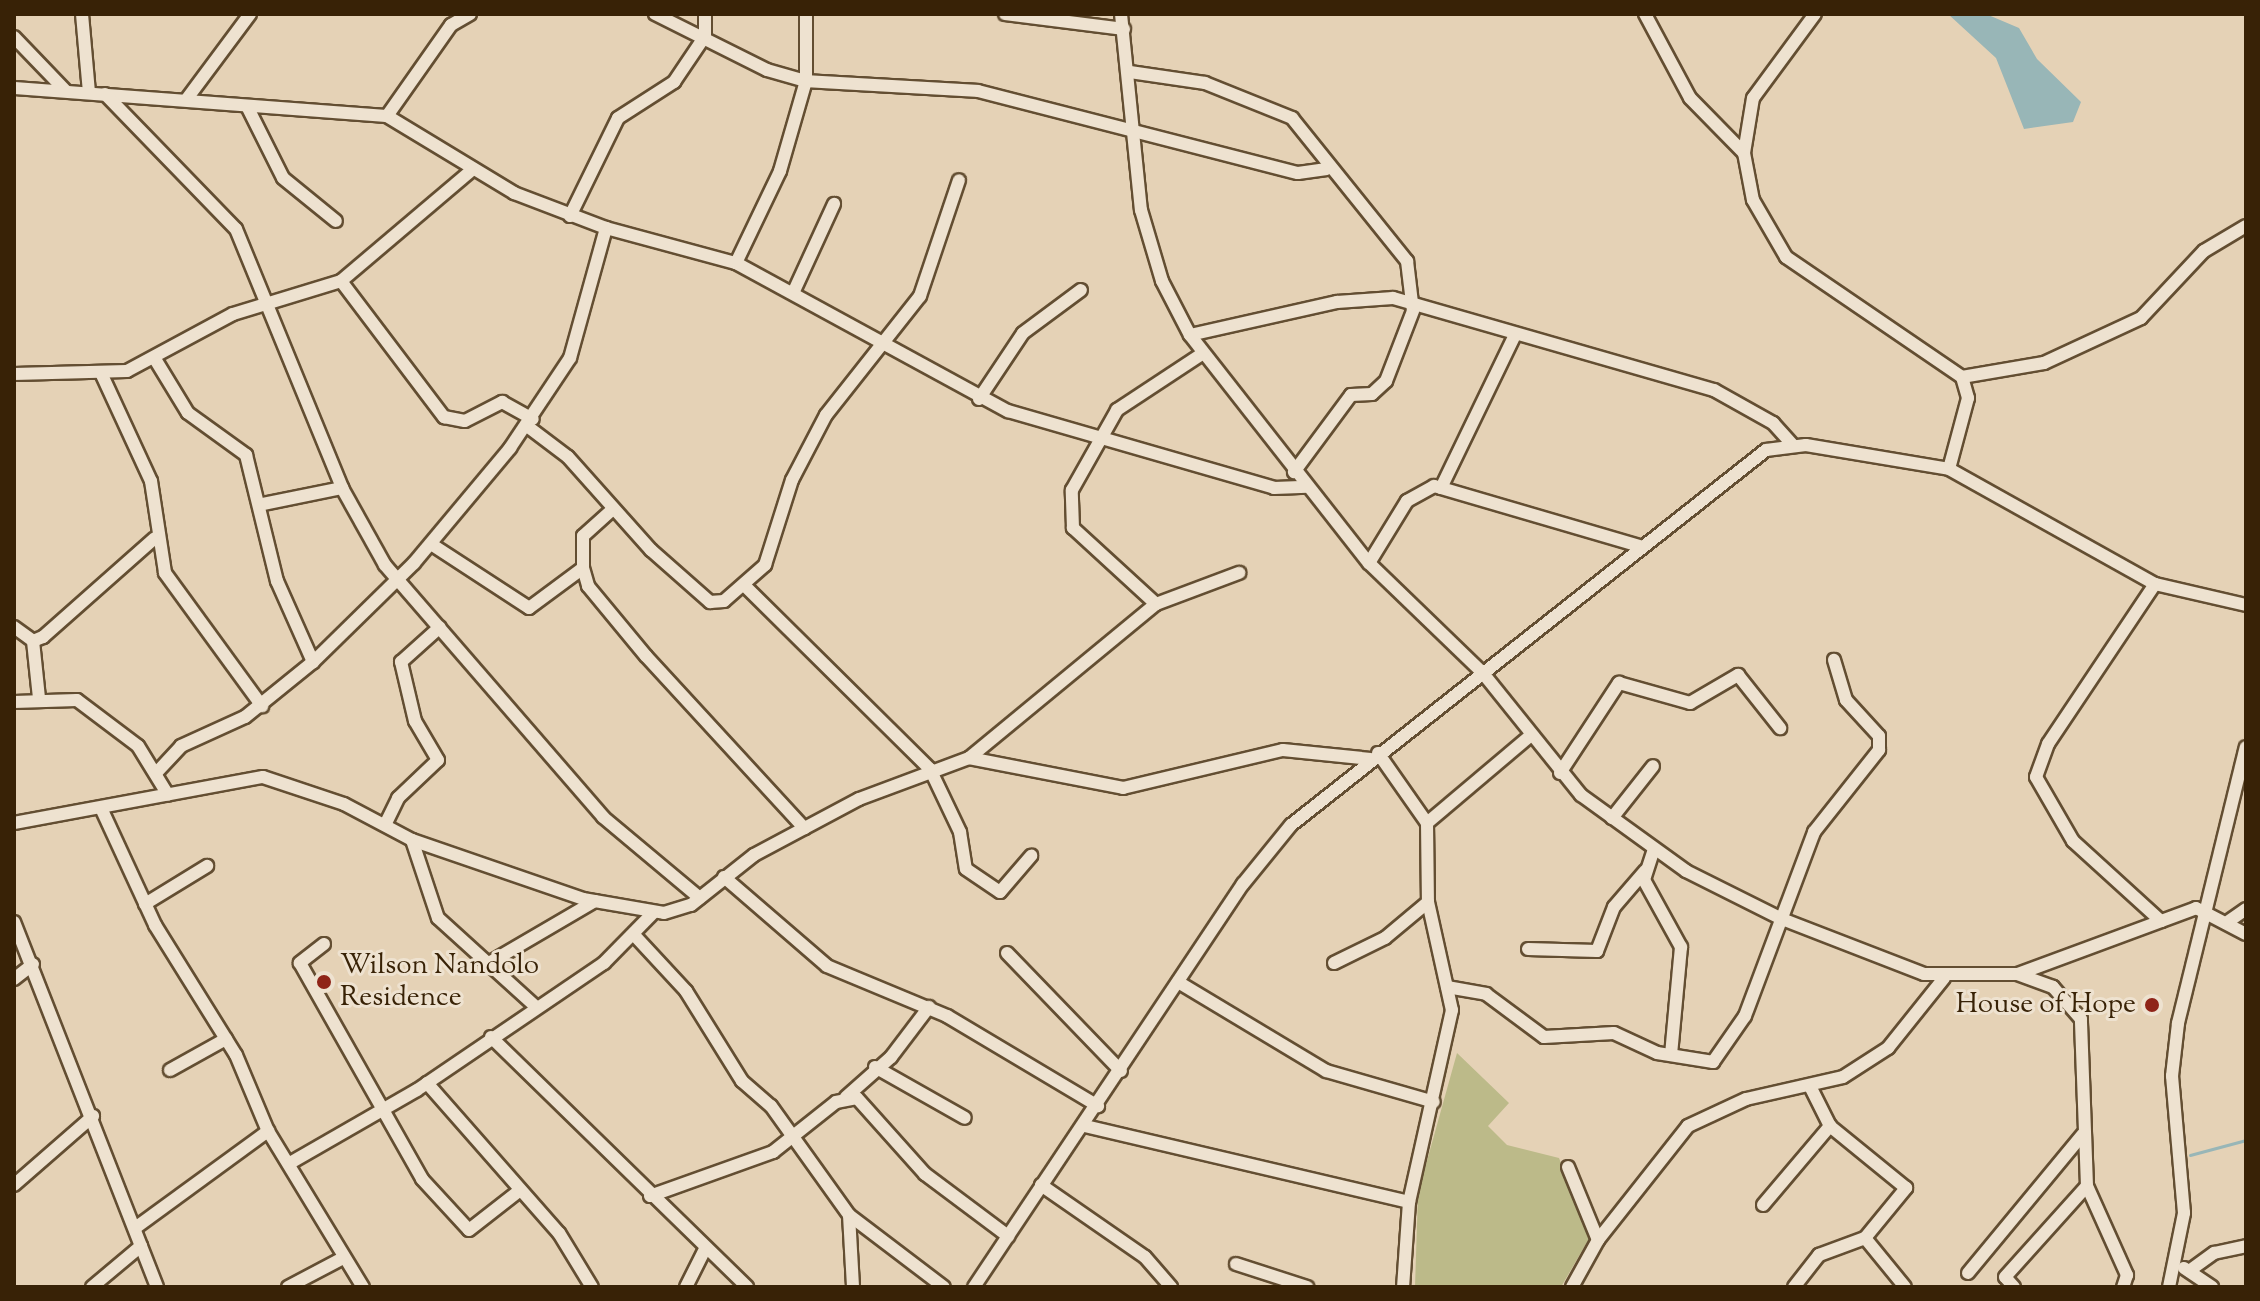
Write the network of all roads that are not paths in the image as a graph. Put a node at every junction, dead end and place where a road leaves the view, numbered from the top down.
1 (82, 14) edge
2 (250, 14) edge
3 (470, 14) edge
4 (655, 14) edge
5 (705, 14) edge
6 (806, 14) edge
7 (1005, 14) edge
8 (1121, 14) edge
9 (1645, 14) edge
10 (1815, 14) edge
11 (1124, 29) junction
12 (705, 36) junction
13 (14, 37) edge
14 (1130, 72) junction
15 (806, 81) junction
16 (14, 88) edge
17 (66, 91) junction
18 (89, 93) junction
19 (105, 94) junction
20 (186, 100) junction
21 (247, 106) junction
22 (387, 116) junction
23 (1134, 130) junction
24 (1744, 153) junction
25 (473, 169) junction
26 (1327, 169) junction
27 (959, 180) dead end
28 (834, 204) dead end
29 (570, 216) junction
30 (336, 221) dead end
31 (2246, 226) edge
32 (606, 228) junction
33 (736, 263) junction
34 (341, 281) junction
35 (1081, 290) dead end
36 (794, 291) junction
37 (1412, 303) junction
38 (271, 304) junction
39 (1190, 335) junction
40 (1515, 335) junction
41 (879, 344) junction
42 (1202, 354) junction
43 (155, 359) junction
44 (14, 374) edge
45 (102, 375) junction
46 (1962, 377) junction
47 (979, 399) junction
48 (530, 423) junction
49 (1100, 439) junction
50 (1793, 445) junction
51 (1949, 469) junction
52 (1294, 472) junction
53 (1307, 487) junction
54 (342, 488) junction
55 (1441, 488) junction
56 (263, 504) junction
57 (612, 510) junction
58 (155, 538) junction
59 (431, 544) junction
60 (1642, 547) junction
61 (1369, 563) junction
62 (583, 568) junction
63 (1239, 573) dead end
64 (398, 580) junction
65 (2155, 584) junction
66 (744, 585) junction
67 (1156, 604) junction
68 (2246, 605) edge
69 (14, 627) edge
70 (440, 627) junction
71 (33, 641) junction
72 (1834, 660) dead end
73 (313, 662) junction
74 (1482, 672) junction
75 (39, 698) junction
76 (14, 702) edge
77 (262, 706) junction
78 (1780, 728) dead end
79 (1530, 736) junction
80 (2246, 747) edge
81 (1374, 756) junction
82 (969, 758) junction
83 (1653, 766) dead end
84 (930, 769) junction
85 (158, 771) junction
86 (1560, 773) junction
87 (2241, 790) edge
88 (168, 795) junction
89 (101, 808) junction
90 (1612, 818) junction
91 (14, 823) edge
92 (1427, 823) junction
93 (385, 825) junction
94 (804, 828) junction
95 (412, 840) junction
96 (1653, 852) junction
97 (1031, 856) dead end
98 (207, 866) dead end
99 (1647, 869) junction
100 (724, 877) junction
101 (700, 898) junction
102 (595, 901) junction
103 (1428, 902) junction
104 (145, 904) junction
105 (2203, 908) junction
106 (2246, 909) edge
107 (653, 913) junction
108 (1782, 919) junction
109 (2161, 921) junction
110 (2229, 921) junction
111 (14, 922) edge
112 (2246, 934) edge
113 (636, 937) junction
114 (324, 944) dead end
115 (1528, 949) dead end
116 (1007, 953) dead end
117 (489, 963) junction
118 (1334, 963) dead end
119 (33, 964) junction
120 (2018, 974) junction
121 (1944, 978) junction
122 (14, 979) edge
123 (1178, 982) junction
124 (1447, 987) junction
125 (534, 1005) junction
126 (929, 1007) junction
127 (491, 1037) junction
128 (226, 1039) junction
129 (1671, 1055) junction
130 (875, 1067) junction
131 (170, 1070) dead end
132 (1121, 1071) junction
133 (427, 1083) junction
134 (1811, 1088) junction
135 (846, 1097) junction
136 (1434, 1102) junction
137 (1098, 1106) junction
138 (380, 1113) junction
139 (93, 1116) junction
140 (965, 1118) dead end
141 (1085, 1126) junction
142 (1830, 1126) junction
143 (268, 1131) junction
144 (2083, 1134) junction
145 (795, 1141) junction
146 (290, 1163) junction
147 (1568, 1167) dead end
148 (14, 1185) edge
149 (1041, 1185) junction
150 (2087, 1186) junction
151 (519, 1191) junction
152 (650, 1196) junction
153 (1409, 1202) junction
154 (1763, 1205) dead end
155 (849, 1215) junction
156 (135, 1228) junction
157 (1008, 1236) junction
158 (1865, 1238) junction
159 (1598, 1240) junction
160 (141, 1246) junction
161 (2246, 1246) edge
162 (705, 1249) junction
163 (343, 1258) junction
164 (2174, 1263) junction
165 (1236, 1264) dead end
166 (2189, 1271) junction
167 (1968, 1273) dead end
168 (92, 1287) edge
169 (157, 1287) edge
170 (288, 1287) edge
171 (363, 1287) edge
172 (592, 1287) edge
173 (686, 1287) edge
174 (747, 1287) edge
175 (853, 1287) edge
176 (944, 1287) edge
177 (974, 1287) edge
178 (1171, 1287) edge
179 (1307, 1287) edge
180 (1403, 1287) edge
181 (1572, 1287) edge
182 (1794, 1287) edge
183 (1905, 1287) edge
184 (2014, 1287) edge
185 (2123, 1287) edge
186 (2169, 1287) edge
187 (2212, 1287) edge

1 - 18 street
2 - 20 street
3 - 22 street
4 - 12 street
5 - 12 street
6 - 15 street
7 - 11 street
8 - 11 street
9 - 24 street
10 - 24 street
11 - 14 street
12 - 15 street
12 - 29 street
13 - 17 street
14 - 23 street
14 - 26 street
15 - 23 street
15 - 33 street
16 - 17 street
17 - 18 street
18 - 19 street
19 - 20 street
19 - 38 street
20 - 21 street
21 - 22 street
21 - 30 street
22 - 25 street
23 - 26 street
23 - 39 street
24 - 46 street
25 - 29 street
25 - 34 street
26 - 37 street
27 - 41 street
28 - 36 street
29 - 32 street
31 - 46 street
32 - 33 street
32 - 48 street
33 - 36 street
34 - 38 street
34 - 48 street
35 - 47 street
36 - 41 street
37 - 39 street
37 - 40 street
37 - 52 street
38 - 43 street
38 - 54 street
39 - 42 street
40 - 50 street
40 - 55 street
41 - 47 street
41 - 66 street
42 - 49 street
42 - 52 street
43 - 45 street
43 - 56 street
44 - 45 street
45 - 58 street
46 - 51 street
47 - 49 street
48 - 57 street
48 - 59 street
49 - 53 street
49 - 67 street
50 - 51 street
50 - 60 street
51 - 65 street
52 - 53 street
53 - 61 street
54 - 56 street
54 - 64 street
55 - 60 street
55 - 61 street
56 - 73 street
57 - 62 street
57 - 66 street
58 - 71 street
58 - 77 street
59 - 62 street
59 - 64 street
60 - 74 street
61 - 74 street
62 - 94 street
63 - 67 street
64 - 70 street
64 - 73 street
65 - 68 street
65 - 109 street
66 - 84 street
67 - 82 street
69 - 71 street
70 - 93 street
70 - 101 street
71 - 75 street
72 - 108 street
73 - 77 street
74 - 79 street
74 - 81 street
75 - 76 street
75 - 85 street
77 - 85 street
78 - 86 street
79 - 86 street
79 - 92 street
80 - 87 street
81 - 82 street
81 - 92 street
81 - 123 street
82 - 84 street
83 - 90 street
84 - 94 street
84 - 97 street
85 - 88 street
86 - 90 street
87 - 105 street
88 - 89 street
88 - 93 street
89 - 91 street
89 - 104 street
90 - 96 street
92 - 103 street
93 - 95 street
94 - 100 street
95 - 102 street
95 - 117 street
96 - 99 street
96 - 108 street
98 - 104 street
99 - 115 street
99 - 129 street
100 - 101 street
100 - 126 street
101 - 107 street
102 - 107 street
102 - 117 street
103 - 118 street
103 - 124 street
104 - 128 street
105 - 109 street
105 - 110 street
105 - 164 street
106 - 110 street
107 - 113 street
108 - 121 street
108 - 129 street
109 - 120 street
110 - 112 street
111 - 119 street
113 - 125 street
113 - 145 street
114 - 138 street
116 - 132 street
117 - 125 street
119 - 122 street
119 - 139 street
120 - 121 street
120 - 144 street
121 - 134 street
123 - 132 street
123 - 136 street
124 - 129 street
124 - 136 street
125 - 127 street
126 - 130 street
126 - 137 street
127 - 133 street
127 - 152 street
128 - 131 street
128 - 143 street
130 - 135 street
130 - 140 street
132 - 137 street
133 - 138 street
133 - 151 street
134 - 142 street
134 - 159 street
135 - 145 street
135 - 157 street
136 - 153 street
137 - 141 street
138 - 146 street
138 - 151 street
139 - 148 street
139 - 156 street
141 - 149 street
141 - 153 street
142 - 154 street
142 - 158 street
143 - 146 street
143 - 156 street
144 - 150 street
144 - 167 street
145 - 152 street
145 - 155 street
146 - 163 street
147 - 159 street
149 - 157 street
149 - 178 street
150 - 184 street
150 - 185 street
151 - 172 street
152 - 162 street
153 - 180 street
155 - 175 street
155 - 176 street
156 - 160 street
157 - 177 street
158 - 182 street
158 - 183 street
159 - 181 street
160 - 168 street
160 - 169 street
161 - 166 street
162 - 173 street
162 - 174 street
163 - 170 street
163 - 171 street
164 - 166 street
164 - 186 street
165 - 179 street
166 - 187 street

